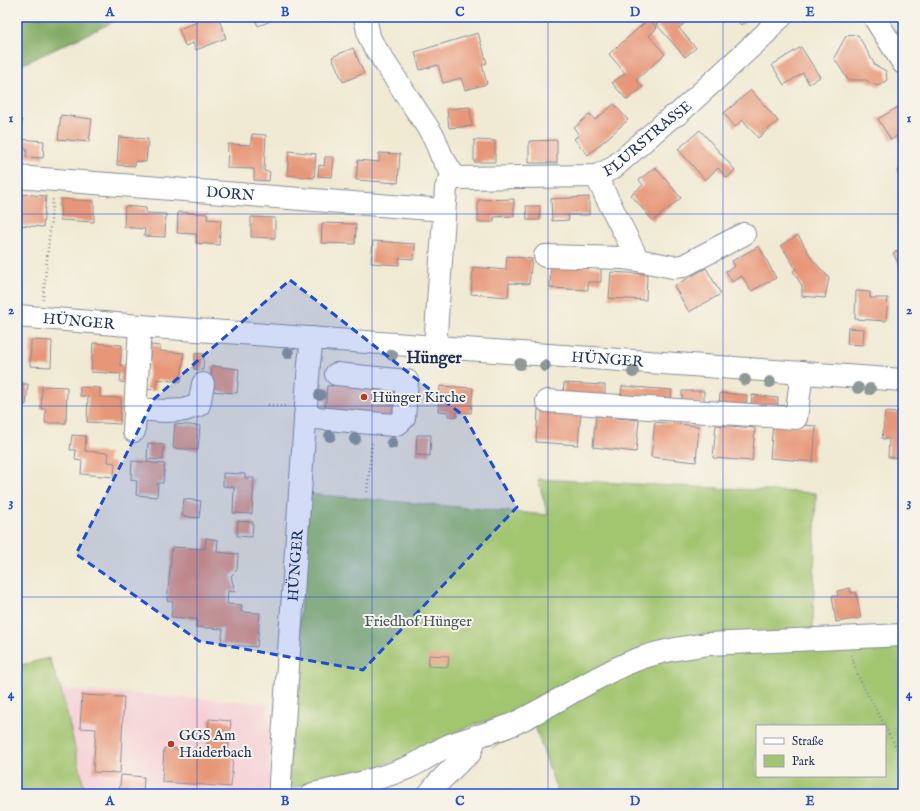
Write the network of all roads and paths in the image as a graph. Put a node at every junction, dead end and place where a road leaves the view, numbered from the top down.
1 (365, 17) edge
2 (781, 17) edge
3 (874, 17) edge
4 (903, 63) edge
5 (596, 176) junction
6 (17, 177) edge
7 (455, 178) junction
8 (53, 196) dead end
9 (444, 210) junction
10 (744, 234) dead end
11 (544, 256) dead end
12 (638, 260) junction
13 (17, 316) edge
14 (41, 319) junction
15 (140, 326) junction
16 (312, 338) junction
17 (435, 347) junction
18 (802, 372) junction
19 (336, 374) dead end
20 (903, 380) edge
21 (203, 384) dead end
22 (547, 401) dead end
23 (135, 409) junction
24 (305, 417) junction
25 (374, 423) junction
26 (134, 431) dead end
27 (367, 492) dead end
28 (903, 635) edge
29 (847, 637) junction
30 (884, 725) edge
31 (886, 728) edge
32 (476, 736) junction
33 (903, 760) edge
34 (280, 794) edge
35 (313, 794) edge
36 (429, 794) edge

1 - 7 street
2 - 5 street, FLURSTRASSE
3 - 4 street
5 - 7 street, FLURSTRASSE
5 - 12 street
6 - 9 street, DORN
7 - 9 street
8 - 14 path
9 - 17 street
10 - 12 street
11 - 12 street
13 - 14 street, HÜNGER
14 - 15 street, HÜNGER
15 - 16 street, HÜNGER
15 - 23 street
16 - 17 street, HÜNGER
16 - 24 street, HÜNGER
17 - 18 street, HÜNGER
18 - 20 street, HÜNGER
18 - 22 street
19 - 25 street
21 - 23 street
23 - 26 street
24 - 25 street
24 - 34 street, HÜNGER
25 - 27 path
28 - 29 street
29 - 30 path
29 - 32 street
31 - 33 path
32 - 35 street
32 - 36 street

